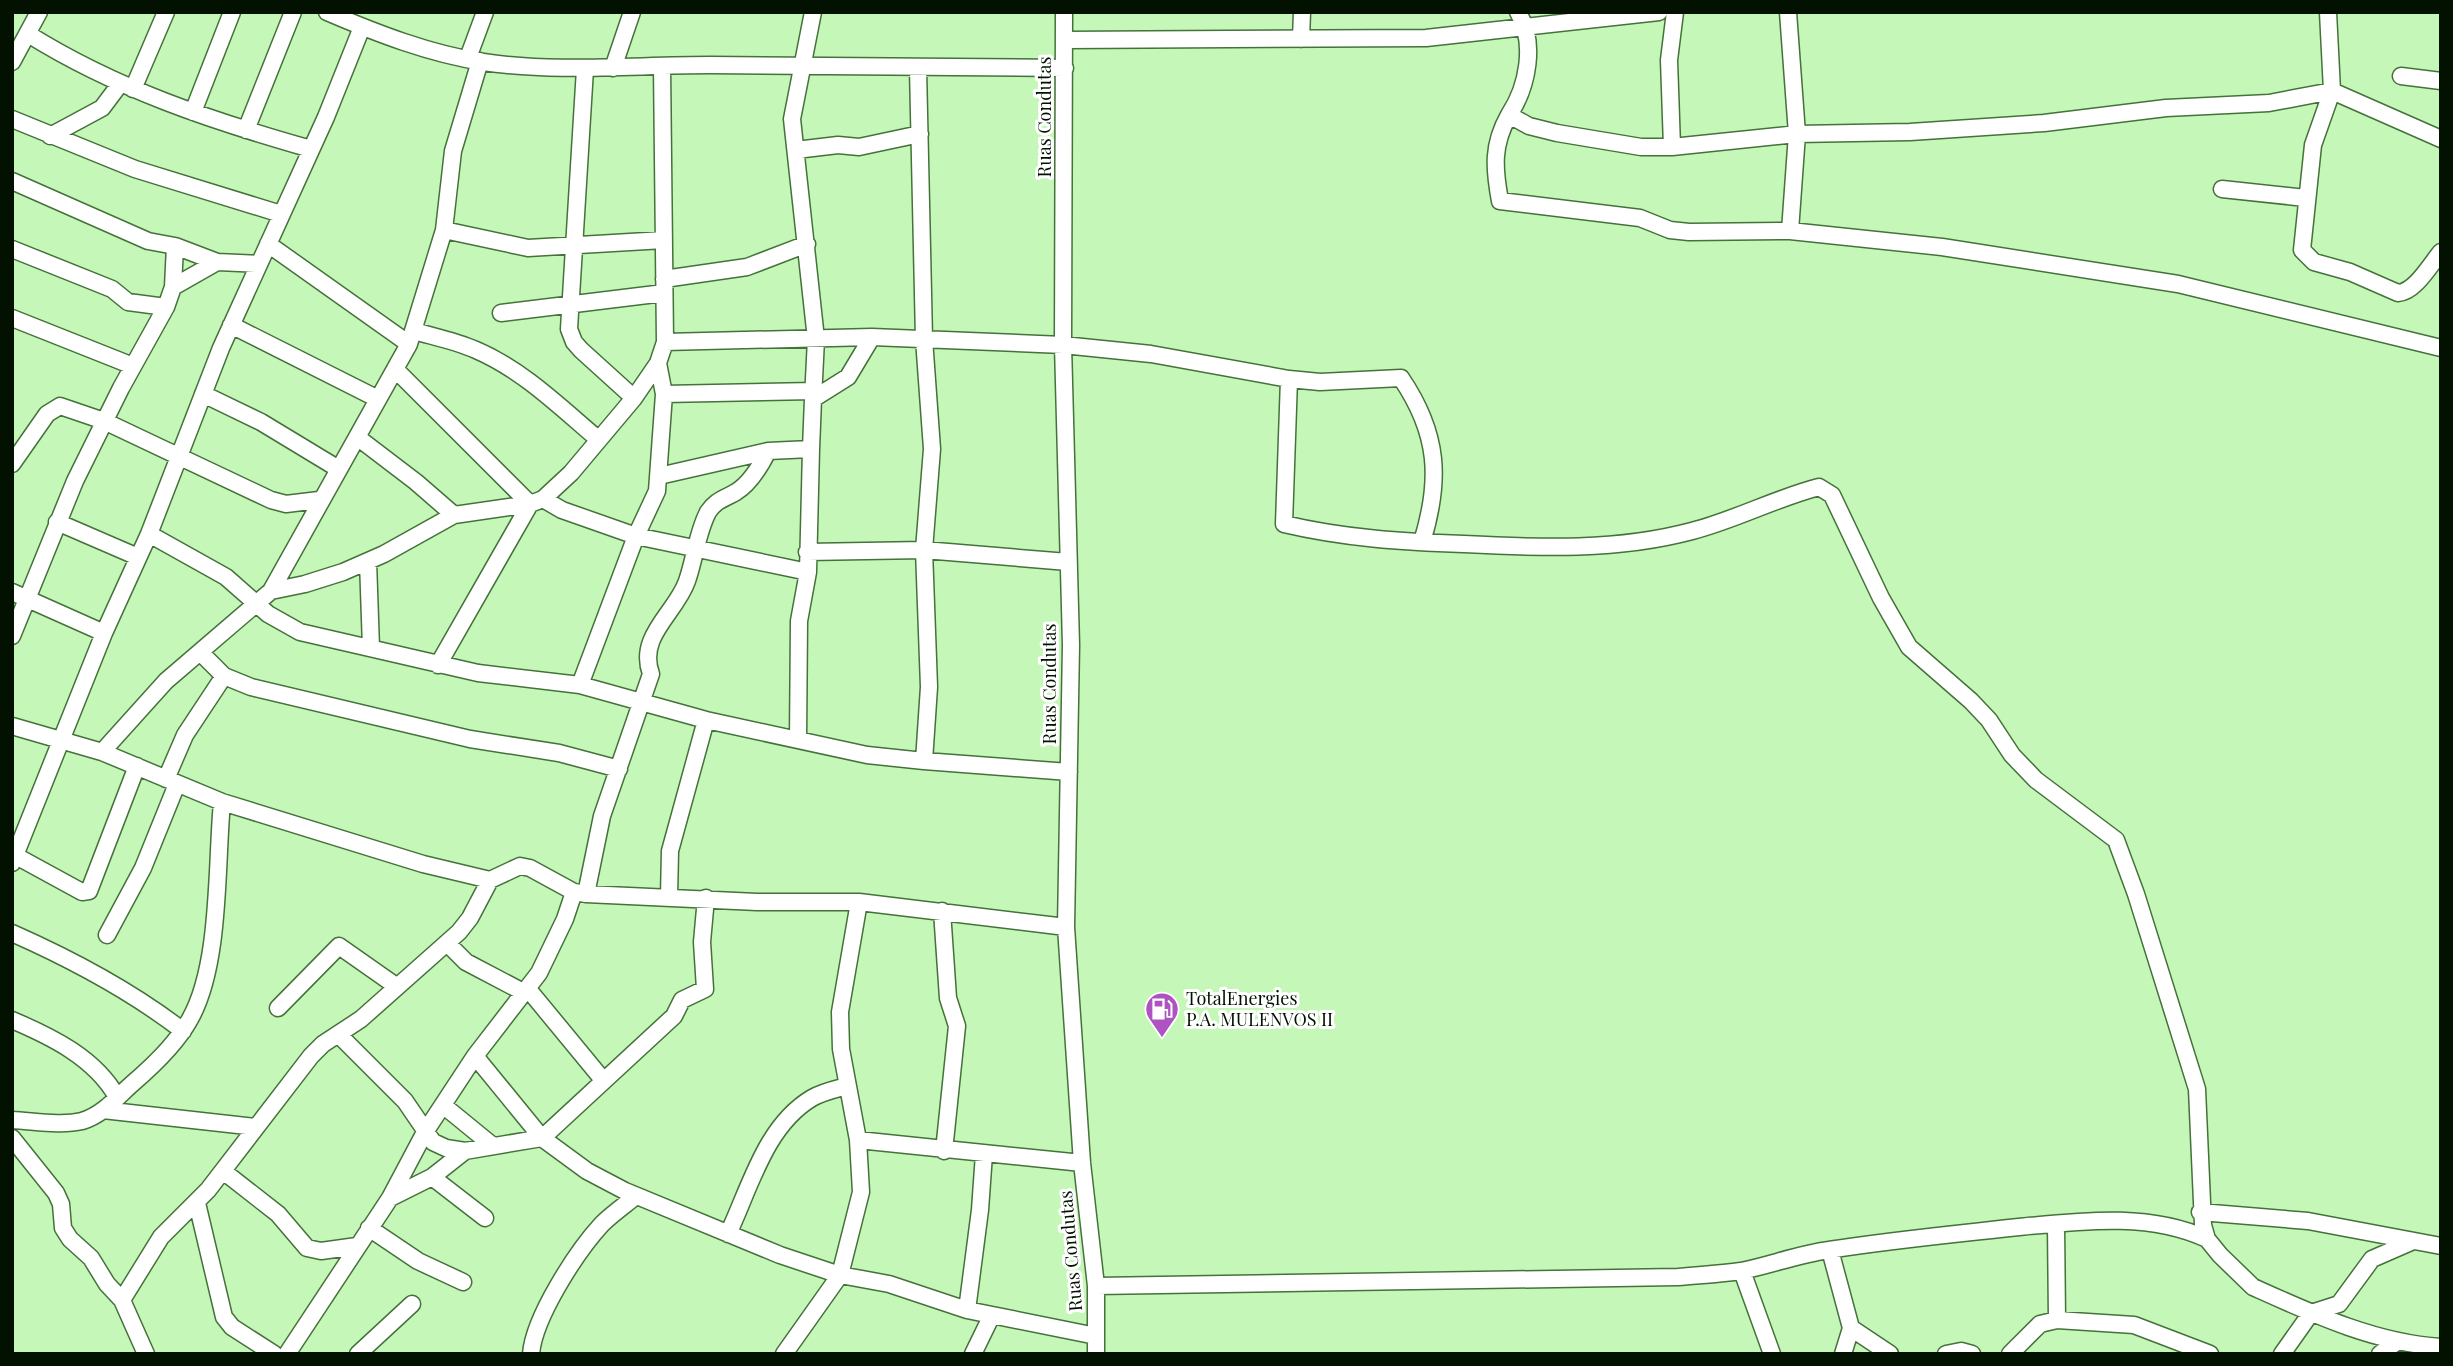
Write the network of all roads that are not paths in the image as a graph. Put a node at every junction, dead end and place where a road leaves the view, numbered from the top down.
1 (39, 12) edge
2 (166, 12) edge
3 (232, 12) edge
4 (293, 12) edge
5 (327, 12) edge
6 (485, 12) edge
7 (632, 12) edge
8 (813, 12) edge
9 (1064, 12) edge
10 (1302, 12) edge
11 (1659, 12) edge
12 (1675, 12) edge
13 (1788, 12) edge
14 (2328, 12) edge
15 (1616, 15) edge
16 (1522, 20) edge
17 (362, 27) junction
18 (29, 33) junction
19 (1301, 39) junction
20 (1064, 40) junction
21 (474, 60) junction
22 (12, 62) edge
23 (662, 66) junction
24 (801, 66) junction
25 (612, 68) junction
26 (918, 68) junction
27 (1065, 68) junction
28 (585, 69) junction
29 (2401, 76) dead end
30 (2441, 81) edge
31 (127, 87) junction
32 (2332, 91) junction
33 (193, 112) junction
34 (1509, 115) junction
35 (12, 118) edge
36 (246, 130) junction
37 (920, 134) junction
38 (1797, 134) junction
39 (50, 136) junction
40 (2441, 139) edge
41 (1672, 147) junction
42 (311, 149) junction
43 (796, 150) junction
44 (12, 181) edge
45 (2222, 189) dead end
46 (2306, 198) junction
47 (281, 214) junction
48 (444, 230) junction
49 (1790, 231) junction
50 (664, 240) junction
51 (268, 244) junction
52 (807, 244) junction
53 (572, 245) junction
54 (175, 246) junction
55 (12, 249) edge
56 (2441, 252) edge
57 (217, 262) junction
58 (259, 264) junction
59 (664, 286) junction
60 (173, 287) junction
61 (573, 306) junction
62 (166, 307) junction
63 (501, 313) dead end
64 (12, 318) edge
65 (231, 325) junction
66 (411, 337) junction
67 (872, 337) junction
68 (816, 339) junction
69 (924, 339) junction
70 (665, 342) junction
71 (1063, 345) junction
72 (2441, 348) edge
73 (658, 363) junction
74 (133, 366) junction
75 (395, 369) junction
76 (1289, 379) junction
77 (203, 394) junction
78 (664, 394) junction
79 (813, 395) junction
80 (634, 398) junction
81 (378, 399) junction
82 (104, 421) junction
83 (356, 437) junction
84 (599, 440) junction
85 (811, 449) junction
86 (768, 451) junction
87 (177, 455) junction
88 (12, 464) edge
89 (337, 468) junction
90 (659, 476) junction
91 (319, 500) junction
92 (536, 501) junction
93 (286, 504) junction
94 (454, 515) junction
95 (57, 522) junction
96 (307, 527) junction
97 (149, 534) junction
98 (636, 536) junction
99 (1422, 542) junction
100 (697, 547) junction
101 (924, 550) junction
102 (807, 552) junction
103 (138, 557) junction
104 (368, 561) junction
105 (1068, 562) junction
106 (808, 572) junction
107 (271, 591) junction
108 (20, 595) edge
109 (258, 603) junction
110 (104, 633) junction
111 (12, 636) edge
112 (371, 648) junction
113 (200, 652) junction
114 (438, 665) junction
115 (224, 676) junction
116 (580, 685) junction
117 (641, 702) junction
118 (706, 720) junction
119 (12, 726) edge
120 (64, 739) junction
121 (798, 740) junction
122 (102, 752) junction
123 (924, 761) junction
124 (137, 766) junction
125 (619, 769) junction
126 (1069, 772) junction
127 (171, 781) junction
128 (222, 802) junction
129 (14, 859) edge
130 (490, 880) junction
131 (580, 893) junction
132 (669, 897) junction
133 (706, 898) junction
134 (859, 902) junction
135 (942, 911) junction
136 (1066, 928) junction
137 (12, 933) edge
138 (107, 934) dead end
139 (447, 943) junction
140 (396, 986) junction
141 (526, 991) junction
142 (278, 1008) dead end
143 (12, 1020) edge
144 (183, 1031) junction
145 (338, 1034) junction
146 (475, 1056) junction
147 (603, 1080) junction
148 (848, 1086) junction
149 (117, 1097) junction
150 (444, 1106) junction
151 (103, 1110) junction
152 (12, 1120) edge
153 (425, 1124) junction
154 (256, 1127) junction
155 (12, 1138) edge
156 (542, 1138) junction
157 (858, 1140) junction
158 (493, 1146) junction
159 (465, 1151) junction
160 (944, 1151) junction
161 (984, 1154) junction
162 (1082, 1163) junction
163 (223, 1171) junction
164 (432, 1177) junction
165 (636, 1196) junction
166 (390, 1198) junction
167 (197, 1203) junction
168 (2200, 1212) junction
169 (485, 1218) dead end
170 (2056, 1224) junction
171 (369, 1228) junction
172 (728, 1234) junction
173 (2207, 1238) junction
174 (2414, 1241) junction
175 (358, 1246) junction
176 (2441, 1246) edge
177 (1830, 1250) junction
178 (1742, 1271) junction
179 (840, 1275) junction
180 (463, 1282) dead end
181 (1096, 1286) junction
182 (122, 1300) junction
183 (412, 1304) dead end
184 (967, 1310) junction
185 (2311, 1313) junction
186 (992, 1315) junction
187 (2057, 1320) junction
188 (1851, 1328) junction
189 (1096, 1336) junction
190 (2407, 1347) edge
191 (2441, 1347) edge
192 (291, 1349) edge
193 (146, 1354) edge
194 (274, 1354) edge
195 (310, 1354) edge
196 (359, 1354) edge
197 (531, 1354) edge
198 (784, 1354) edge
199 (973, 1354) edge
200 (1096, 1354) edge
201 (1772, 1354) edge
202 (1843, 1354) edge
203 (1890, 1354) edge
204 (1946, 1354) edge
205 (1972, 1354) edge
206 (2010, 1354) edge
207 (2210, 1354) edge
208 (2282, 1354) edge
209 (2380, 1354) edge

1 - 18 street
2 - 31 street
3 - 33 street
4 - 36 street
5 - 17 street
6 - 21 street
7 - 25 street
8 - 24 street
9 - 20 street, Ruas Condutas
10 - 19 street
11 - 15 street
12 - 41 street
13 - 38 street
14 - 32 street
15 - 16 street
16 - 19 street
16 - 34 street
17 - 21 street
17 - 42 street
18 - 22 street
18 - 31 street
19 - 20 street
20 - 27 street, Ruas Condutas
21 - 28 street
21 - 48 street
23 - 24 street
23 - 25 street
23 - 50 street
24 - 26 street
24 - 43 street
25 - 28 street
26 - 27 street
26 - 37 street
27 - 71 street, Ruas Condutas
28 - 53 street
29 - 30 street
31 - 33 street
31 - 39 street
32 - 38 street
32 - 40 street
32 - 46 street
33 - 36 street
34 - 41 street
34 - 49 street
35 - 39 street
36 - 42 street
37 - 43 street
37 - 69 street
38 - 41 street
38 - 49 street
39 - 47 street
42 - 47 street
43 - 52 street
44 - 54 street
45 - 46 street
46 - 56 street
47 - 51 street
48 - 53 street
48 - 66 street
49 - 72 street
50 - 53 street
50 - 59 street
51 - 58 street
51 - 66 street
52 - 59 street
52 - 68 street
53 - 61 street
54 - 57 street
54 - 60 street
55 - 62 street
57 - 58 street
57 - 60 street
58 - 65 street
59 - 61 street
59 - 70 street
60 - 62 street
61 - 63 street
61 - 80 street
62 - 74 street
64 - 74 street
65 - 77 street
65 - 81 street
66 - 75 street
66 - 84 street
67 - 68 street
67 - 69 street
67 - 79 street
68 - 70 street
68 - 79 street
69 - 71 street
69 - 101 street
70 - 73 street
71 - 76 street
71 - 105 street, Ruas Condutas
73 - 78 street
73 - 80 street
74 - 82 street
75 - 81 street
75 - 92 street
76 - 99 street
76 - 99 street
77 - 87 street
77 - 89 street
78 - 79 street
78 - 90 street
79 - 85 street
80 - 84 street
81 - 83 street
82 - 87 street
82 - 88 street
82 - 95 street
83 - 89 street
83 - 94 street
84 - 92 street
85 - 86 street
85 - 102 street
86 - 90 street
86 - 100 street
87 - 93 street
87 - 97 street
89 - 91 street
90 - 98 street
91 - 93 street
91 - 96 street
92 - 94 street
92 - 98 street
92 - 114 street
93 - 96 street
94 - 104 street
95 - 103 street
95 - 108 street
96 - 107 street
97 - 103 street
97 - 109 street
98 - 100 street
98 - 116 street
99 - 168 street
100 - 106 street
100 - 117 street
101 - 102 street
101 - 105 street
101 - 123 street
102 - 106 street
103 - 110 street
104 - 107 street
104 - 112 street
105 - 126 street, Ruas Condutas
106 - 121 street
107 - 109 street
108 - 110 street
108 - 111 street
109 - 112 street
109 - 113 street
110 - 120 street
112 - 114 street
113 - 115 street
113 - 122 street
114 - 116 street
115 - 125 street
115 - 127 street
116 - 117 street
117 - 118 street
117 - 125 street
118 - 121 street
118 - 132 street
119 - 120 street
120 - 122 street
120 - 129 street
121 - 123 street
122 - 124 street
123 - 126 street
124 - 127 street
124 - 129 street
125 - 131 street
126 - 136 street, Ruas Condutas
127 - 128 street
127 - 138 street
128 - 130 street
128 - 144 street
130 - 131 street
130 - 139 street
131 - 132 street
131 - 141 street
132 - 133 street
133 - 134 street
133 - 147 street
134 - 135 street
134 - 148 street
135 - 136 street
135 - 160 street
136 - 162 street, Ruas Condutas
137 - 144 street
139 - 140 street
139 - 141 street
140 - 142 street
140 - 145 street
141 - 146 street
141 - 147 street
143 - 149 street
144 - 149 street
145 - 153 street
145 - 154 street
146 - 150 street
146 - 156 street
147 - 156 street
148 - 157 street
148 - 172 street
149 - 151 street
150 - 153 street
150 - 158 street
151 - 152 street
151 - 154 street
153 - 159 street
153 - 166 street
154 - 163 street
155 - 182 street
156 - 158 street
156 - 165 street
157 - 160 street
157 - 179 street
158 - 159 street
159 - 164 street
160 - 161 street
161 - 162 street
161 - 184 street
162 - 181 street, Ruas Condutas
163 - 167 street
163 - 175 street
164 - 166 street
164 - 169 street
165 - 172 street
165 - 197 street
166 - 171 street
167 - 182 street
167 - 194 street
168 - 173 street
168 - 174 street
170 - 173 street
170 - 177 street
170 - 187 street
171 - 175 street
171 - 180 street
172 - 179 street
173 - 185 street
174 - 176 street
174 - 185 street
175 - 192 street
177 - 178 street
177 - 188 street
178 - 181 street
178 - 201 street
179 - 184 street
179 - 198 street
181 - 189 street, Ruas Condutas
182 - 193 street
183 - 196 street
184 - 186 street
185 - 190 street
185 - 208 street
186 - 189 street
186 - 199 street
187 - 206 street
187 - 207 street
188 - 202 street
188 - 203 street
189 - 200 street, Ruas Condutas
190 - 191 street
190 - 209 street
192 - 195 street
204 - 205 street

